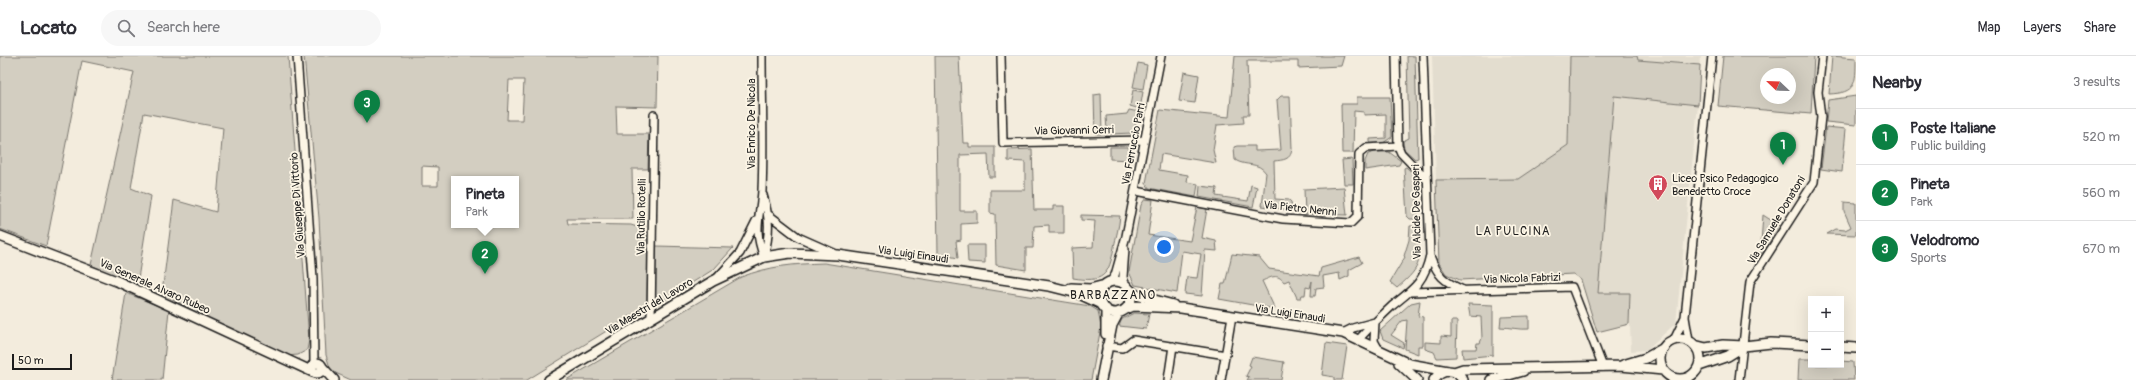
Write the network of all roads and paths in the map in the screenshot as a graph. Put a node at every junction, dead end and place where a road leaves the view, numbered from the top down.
1 (297, 56) edge
2 (762, 56) edge
3 (1001, 56) edge
4 (1161, 56) edge
5 (1396, 56) edge
6 (1423, 56) edge
7 (1712, 56) edge
8 (1822, 56) edge
9 (654, 115) dead end
10 (1144, 140) junction
11 (1398, 146) junction
12 (1426, 179) junction
13 (1136, 191) junction
14 (762, 192) junction
15 (769, 215) junction
16 (757, 219) junction
17 (0, 236) edge
18 (1126, 236) junction
19 (838, 255) junction
20 (1430, 255) junction
21 (764, 257) junction
22 (713, 282) junction
23 (1108, 283) junction
24 (1127, 287) junction
25 (1059, 288) junction
26 (1465, 290) junction
27 (1412, 292) junction
28 (1104, 307) junction
29 (1181, 308) junction
30 (1122, 310) junction
31 (1232, 316) junction
32 (1685, 316) junction
33 (650, 319) junction
34 (1375, 322) junction
35 (1343, 333) junction
36 (1358, 339) junction
37 (1674, 340) junction
38 (1691, 343) junction
39 (1808, 345) edge
40 (1106, 346) junction
41 (1173, 346) junction
42 (1744, 346) junction
43 (1844, 347) edge
44 (1664, 348) junction
45 (1856, 348) edge
46 (1379, 350) junction
47 (1226, 355) junction
48 (1390, 356) junction
49 (1621, 366) junction
50 (1699, 366) junction
51 (316, 367) junction
52 (1603, 367) junction
53 (1538, 368) junction
54 (1663, 370) junction
55 (1451, 371) junction
56 (1672, 379) edge
57 (1687, 379) edge
58 (328, 380) edge
59 (334, 380) edge
60 (549, 380) edge
61 (1101, 380) edge
62 (1168, 380) edge
63 (1221, 380) edge
64 (1417, 380) edge
65 (1434, 380) edge
66 (1463, 380) edge
67 (1490, 380) edge
68 (1739, 380) edge

1 - 51 street, Via Giuseppe Di Vittorio
2 - 14 street, Via Enrico De Nicola
3 - 10 street, Via Giovanni Cerri
4 - 10 street, Via Ferruccio Parri
5 - 11 street
6 - 12 street, Via Alcide De Gasperi
7 - 32 street
8 - 42 street, Via Samuele Donatoni
9 - 33 street, Via Rutilio Rotelli
10 - 13 street, Via Ferruccio Parri
11 - 12 street
11 - 13 street, Via Pietro Nenni
12 - 20 street, Via Alcide De Gasperi
13 - 18 street, Via Ferruccio Parri
14 - 15 street
14 - 16 street
15 - 19 street
15 - 21 street
16 - 21 street
16 - 22 street
17 - 51 street, Via Generale Alvaro Rubeo
18 - 23 street, Via Ferruccio Parri
18 - 24 street, Via Ferruccio Parri
19 - 21 street, Via Luigi Einaudi
19 - 25 street, Via Luigi Einaudi
20 - 26 street
20 - 27 street, Via Alcide De Gasperi
21 - 22 street, Via Maestri del Lavoro
22 - 33 street, Via Maestri del Lavoro
23 - 24 street
23 - 25 street, Via Luigi Einaudi
23 - 28 street
24 - 29 street, Via Luigi Einaudi
24 - 30 street
25 - 28 street, Via Luigi Einaudi
26 - 27 street, Via Nicola Fabrizi
26 - 52 street, Via Nicola Fabrizi
27 - 34 street, Via Alcide De Gasperi
28 - 30 street
28 - 40 street
29 - 30 street, Via Luigi Einaudi
29 - 31 street, Via Luigi Einaudi
30 - 40 street
31 - 35 street, Via Luigi Einaudi
31 - 47 street
32 - 37 street
32 - 38 street
33 - 60 street, Via Maestri del Lavoro
34 - 35 street
34 - 36 street, Via Alcide De Gasperi
34 - 46 street
35 - 36 street, Via Luigi Einaudi
36 - 46 street, Via Luigi Einaudi
37 - 38 street
37 - 44 street
38 - 42 street
38 - 50 street
39 - 42 street
40 - 41 street
40 - 61 street
41 - 47 street
41 - 62 street
42 - 50 street
42 - 68 street, Via Samuele Donatoni
43 - 45 street
44 - 49 street
44 - 54 street
46 - 48 street, Via Luigi Einaudi
47 - 63 street
48 - 55 street, Via Luigi Einaudi
48 - 64 street, Via Luigi Einaudi
49 - 52 street
49 - 54 street
50 - 57 street
51 - 58 street
51 - 59 street
52 - 53 street
53 - 55 street
53 - 67 street
54 - 56 street
55 - 65 street
55 - 66 street
56 - 57 street

